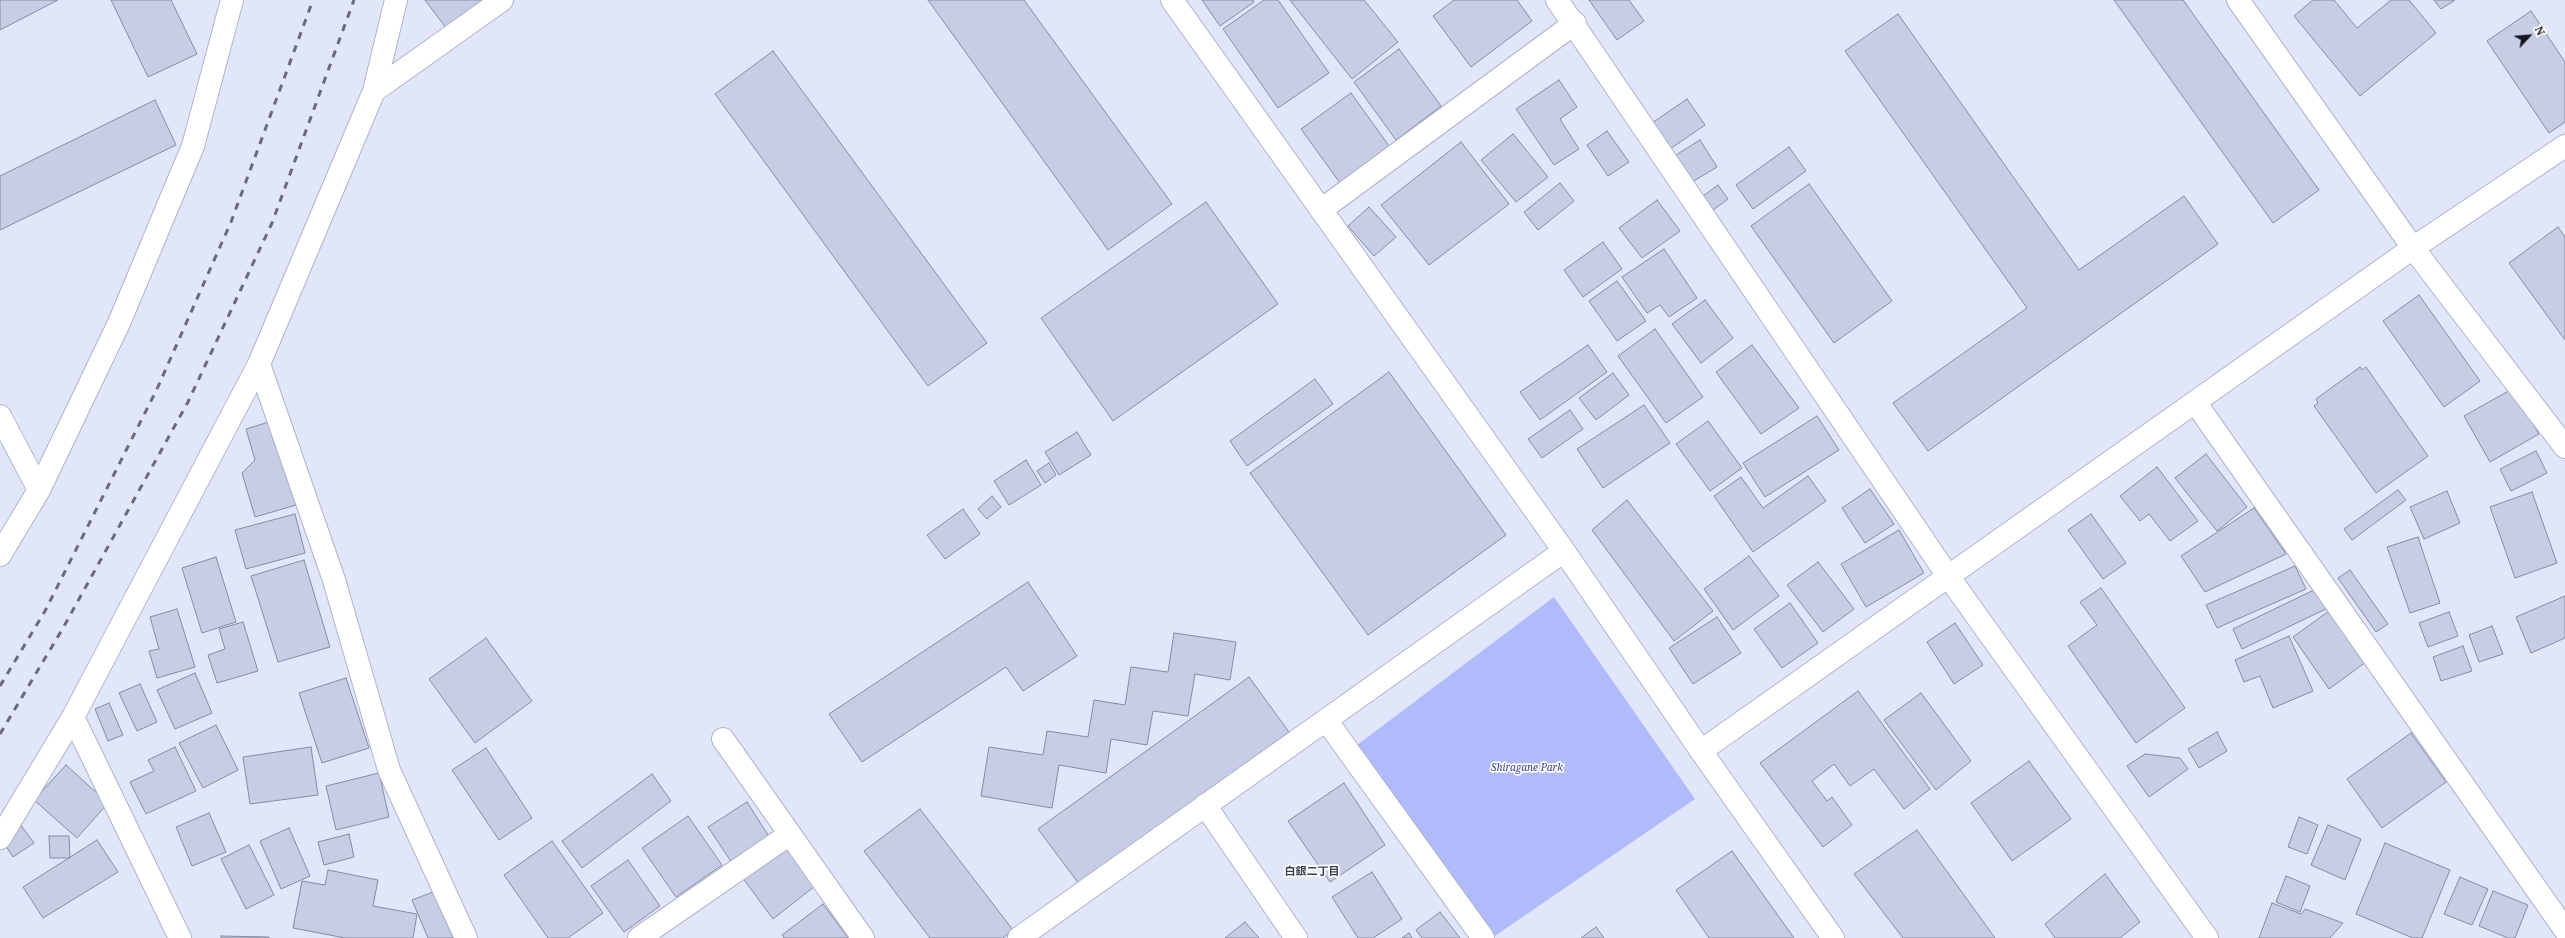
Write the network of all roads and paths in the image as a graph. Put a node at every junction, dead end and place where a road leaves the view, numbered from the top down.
1 (232, 0) edge
2 (396, 0) edge
3 (502, 0) edge
4 (1172, 0) edge
5 (1558, 0) edge
6 (2238, 0) edge
7 (1575, 23) junction
8 (374, 91) junction
9 (2565, 146) edge
10 (1321, 210) junction
11 (2413, 248) junction
12 (259, 364) junction
13 (2195, 402) junction
14 (0, 416) edge
15 (2565, 447) edge
16 (38, 490) junction
17 (1564, 551) junction
18 (0, 555) edge
19 (1948, 576) junction
20 (73, 717) junction
21 (1326, 720) junction
22 (723, 739) dead end
23 (1701, 751) junction
24 (1205, 804) junction
25 (790, 834) junction
26 (0, 838) edge
27 (2565, 930) edge
28 (180, 938) edge
29 (466, 938) edge
30 (640, 938) edge
31 (863, 938) edge
32 (1019, 938) edge
33 (1296, 938) edge
34 (1483, 938) edge
35 (1833, 938) edge
36 (2207, 938) edge

1 - 16 street
2 - 8 street
3 - 8 street
4 - 10 street
5 - 7 street
6 - 11 street
7 - 10 street
7 - 19 street
8 - 12 street
9 - 11 street
10 - 17 street
11 - 13 street
11 - 15 street
12 - 20 street
12 - 29 street
13 - 19 street
13 - 27 street
14 - 16 street
16 - 18 street
17 - 21 street
17 - 23 street
19 - 23 street
19 - 36 street
20 - 26 street
20 - 28 street
21 - 24 street
21 - 34 street
22 - 25 street
23 - 35 street
24 - 32 street
24 - 33 street
25 - 30 street
25 - 31 street

